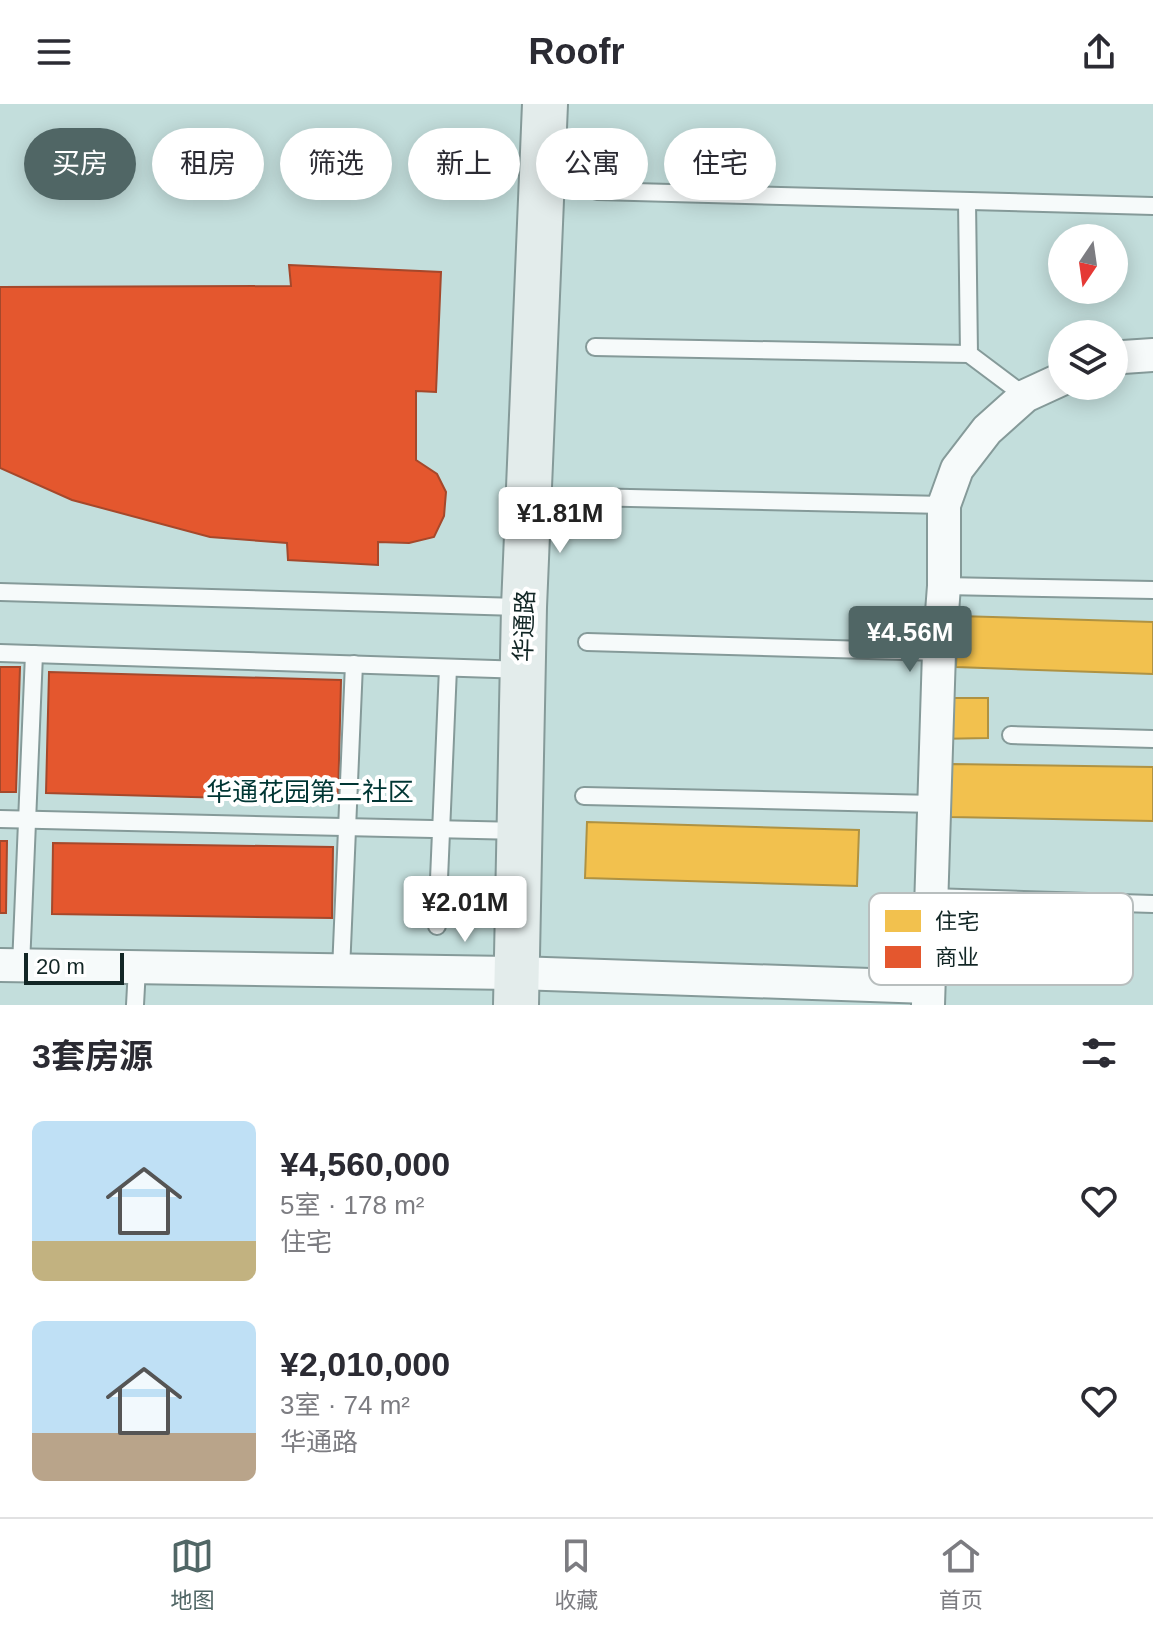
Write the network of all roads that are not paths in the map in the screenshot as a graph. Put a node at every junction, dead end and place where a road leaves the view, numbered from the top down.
1 (545, 104) edge
2 (648, 192) edge
3 (967, 201) junction
4 (1153, 206) edge
5 (595, 347) dead end
6 (969, 354) junction
7 (1153, 355) edge
8 (1128, 357) edge
9 (1048, 385) edge
10 (1025, 396) junction
11 (586, 497) dead end
12 (944, 505) junction
13 (944, 586) junction
14 (1153, 590) edge
15 (0, 592) edge
16 (524, 607) junction
17 (587, 642) dead end
18 (939, 652) junction
19 (0, 653) edge
20 (34, 654) junction
21 (354, 664) junction
22 (448, 668) junction
23 (523, 670) junction
24 (1011, 735) dead end
25 (1153, 739) edge
26 (584, 796) dead end
27 (935, 804) junction
28 (0, 819) edge
29 (28, 820) junction
30 (347, 827) junction
31 (442, 829) junction
32 (519, 831) junction
33 (930, 893) edge
34 (1133, 903) edge
35 (1153, 904) edge
36 (437, 926) dead end
37 (11, 965) edge
38 (137, 968) junction
39 (341, 971) junction
40 (516, 989) edge
41 (928, 996) edge
42 (135, 1005) edge

1 - 16 street, 华通路
2 - 3 lane
3 - 4 lane
3 - 6 lane
5 - 6 lane
6 - 10 lane
7 - 8 street
9 - 10 street
10 - 12 street
11 - 12 lane
12 - 13 street
13 - 14 lane
13 - 18 street
15 - 16 lane
16 - 23 street, 华通路
17 - 18 lane
18 - 27 street
19 - 20 lane
20 - 21 lane
20 - 29 lane
21 - 22 lane
21 - 30 lane
22 - 23 lane
22 - 31 lane
23 - 32 street, 华通路
24 - 25 lane
26 - 27 lane
27 - 33 street
28 - 29 lane
29 - 30 lane
29 - 37 lane
30 - 31 lane
30 - 39 lane
31 - 32 lane
31 - 36 lane
32 - 40 street, 华通路
34 - 35 lane
37 - 38 street
38 - 39 street
38 - 42 lane
39 - 40 street
40 - 41 street

